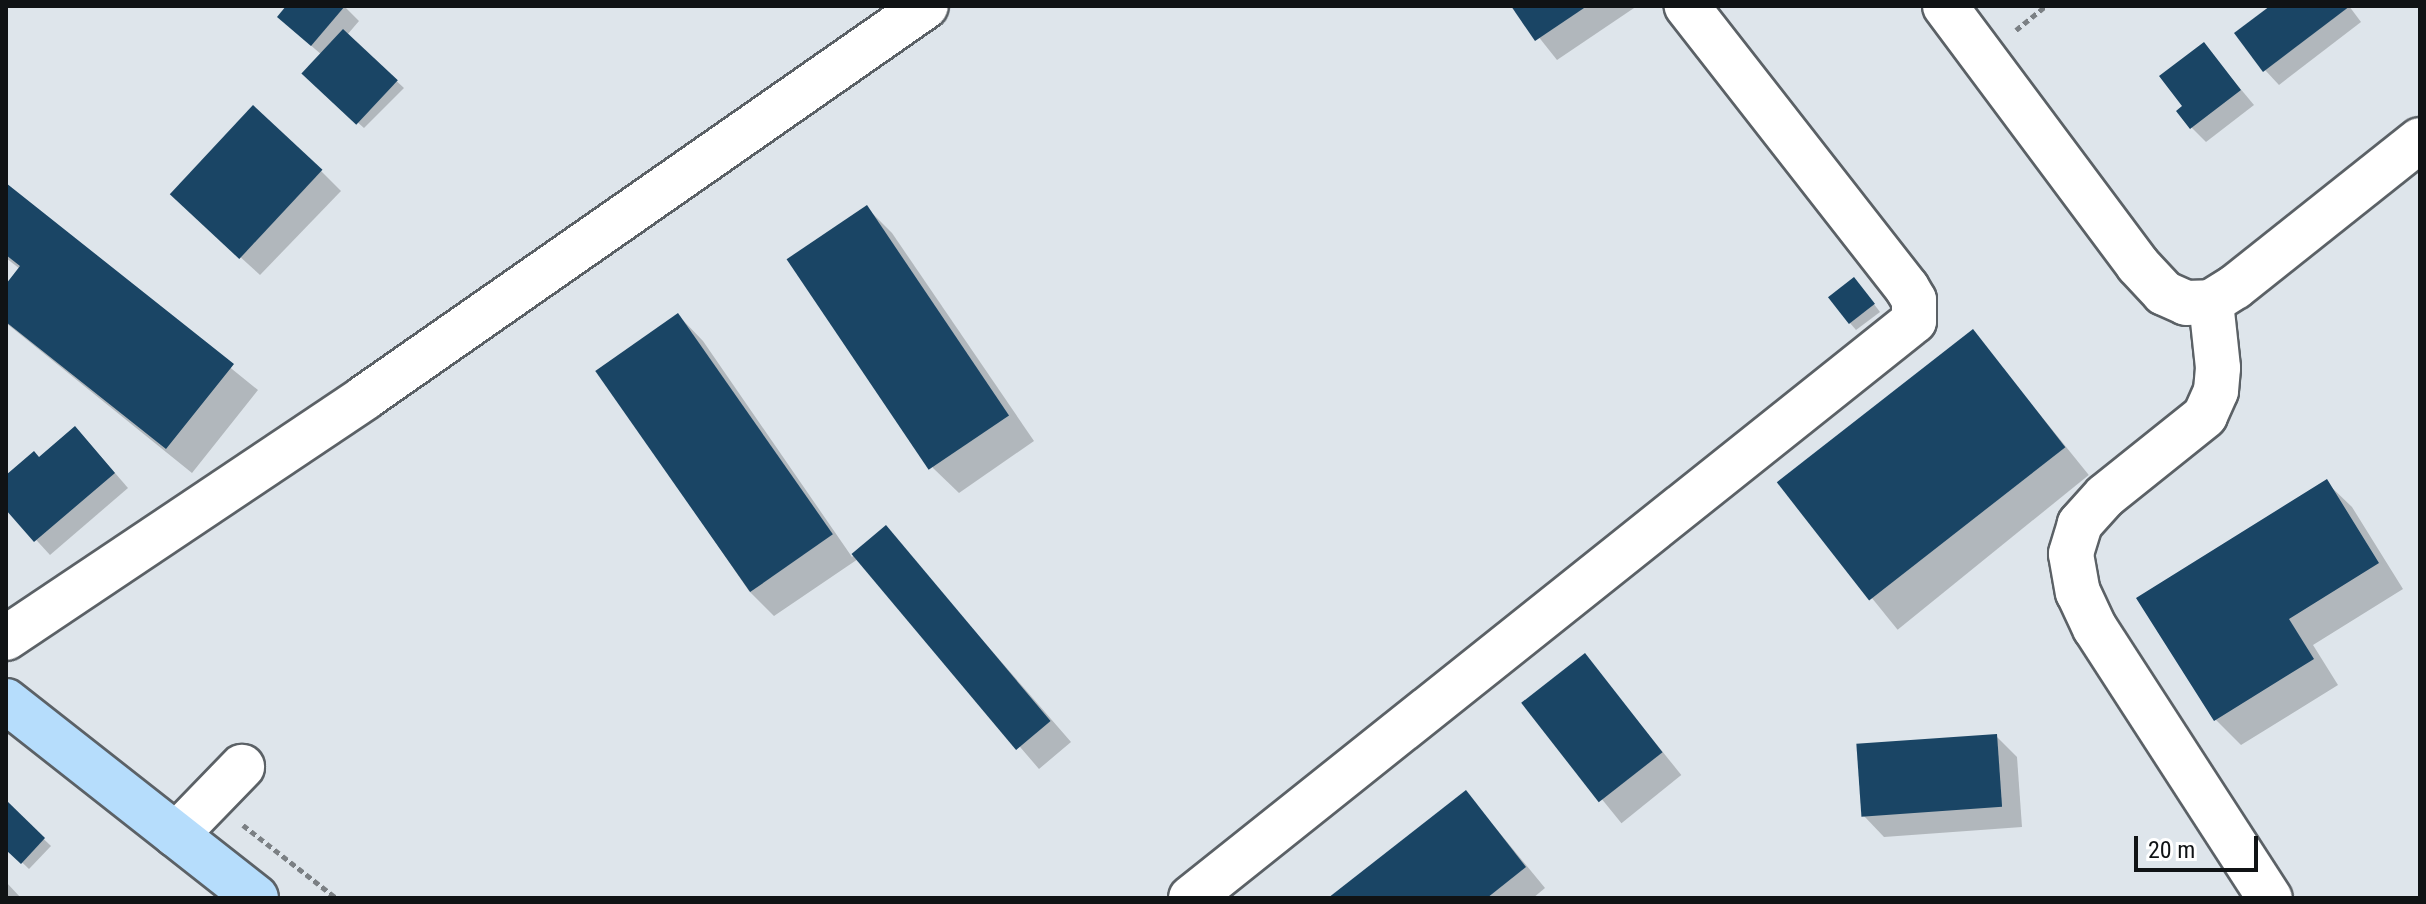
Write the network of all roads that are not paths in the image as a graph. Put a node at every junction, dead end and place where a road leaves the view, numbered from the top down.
1 (926, 6) edge
2 (1687, 6) edge
3 (1945, 6) edge
4 (2420, 140) edge
5 (2211, 302) junction
6 (6, 638) edge
7 (6, 701) edge
8 (242, 767) dead end
9 (176, 835) junction
10 (256, 898) edge
11 (1191, 898) edge
12 (2270, 898) edge

1 - 6 street
2 - 11 street
3 - 5 street
4 - 5 street
5 - 12 street
7 - 9 main road
8 - 9 street
9 - 10 main road

